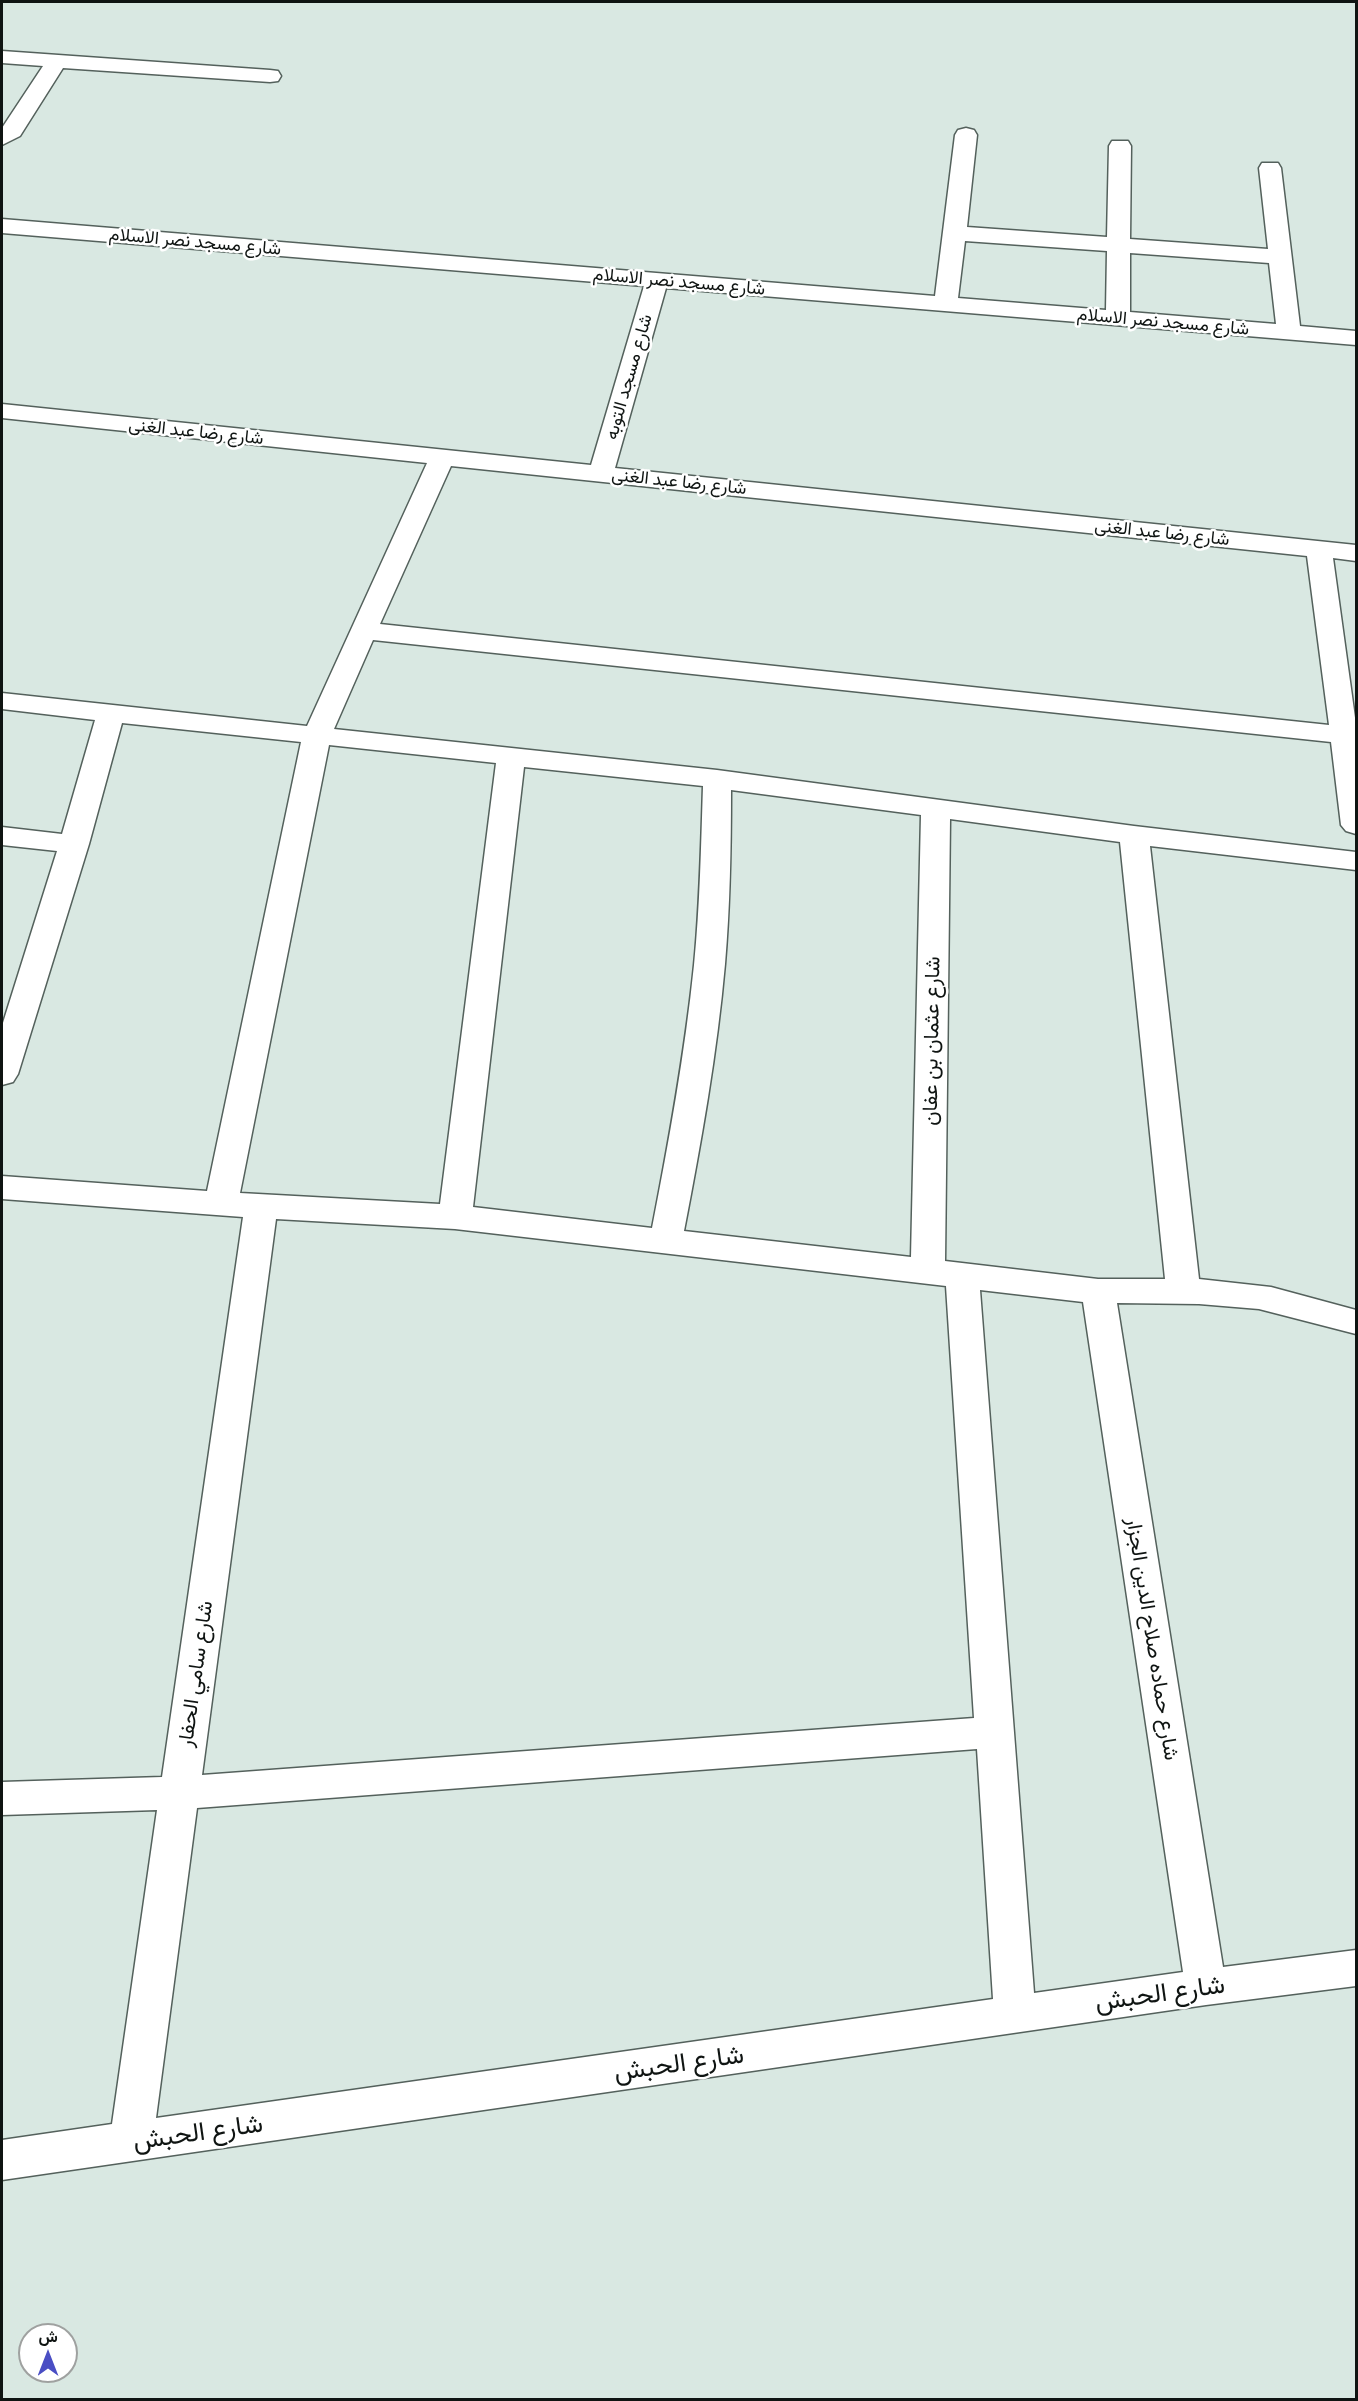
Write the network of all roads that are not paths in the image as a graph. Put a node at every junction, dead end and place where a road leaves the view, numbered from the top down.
1 (2, 57) edge
2 (56, 62) junction
3 (270, 76) dead end
4 (966, 135) dead end
5 (2, 138) edge
6 (1120, 146) dead end
7 (1270, 168) dead end
8 (2, 226) edge
9 (954, 233) junction
10 (1118, 246) junction
11 (1281, 257) junction
12 (657, 280) junction
13 (946, 304) junction
14 (1118, 318) junction
15 (1289, 332) junction
16 (1356, 338) edge
17 (2, 411) edge
18 (442, 458) junction
19 (601, 474) junction
20 (1319, 549) junction
21 (1356, 554) edge
22 (366, 631) junction
23 (2, 700) edge
24 (111, 714) junction
25 (317, 735) junction
26 (1345, 735) junction
27 (511, 755) junction
28 (717, 779) junction
29 (936, 810) junction
30 (1356, 825) edge
31 (1134, 835) junction
32 (2, 836) edge
33 (74, 844) junction
34 (1356, 861) edge
35 (2, 1074) edge
36 (2, 1187) edge
37 (221, 1204) junction
38 (261, 1205) junction
39 (455, 1217) junction
40 (666, 1241) junction
41 (945, 1274) junction
42 (1098, 1291) junction
43 (1183, 1291) junction
44 (1356, 1322) edge
45 (995, 1732) junction
46 (180, 1793) junction
47 (2, 1798) edge
48 (1356, 1968) edge
49 (1206, 1987) junction
50 (1015, 2016) junction
51 (131, 2143) junction
52 (2, 2160) edge

1 - 2 street
2 - 3 street
2 - 5 street
4 - 9 street
6 - 10 street
7 - 11 street
8 - 12 street, شارع مسجد نصر الاسلام
9 - 10 street
9 - 13 street
10 - 11 street
10 - 14 street
11 - 15 street
12 - 13 street, شارع مسجد نصر الاسلام
12 - 19 street, شارع مسجد التوبه
13 - 14 street, شارع مسجد نصر الاسلام
14 - 15 street, شارع مسجد نصر الاسلام
15 - 16 street, شارع مسجد نصر الاسلام
17 - 18 street, شارع رضا عبد الغنى
18 - 19 street, شارع رضا عبد الغنى
18 - 22 street
19 - 20 street, شارع رضا عبد الغنى
20 - 21 street, شارع رضا عبد الغنى
20 - 26 street
22 - 25 street
22 - 26 street
23 - 24 street
24 - 25 street
24 - 33 street
25 - 27 street
25 - 37 street
26 - 30 street
27 - 28 street
27 - 39 street
28 - 29 street
28 - 40 street
29 - 31 street
29 - 41 street, شارع عثمان بن عفان
31 - 34 street
31 - 43 street
32 - 33 street
33 - 35 street
36 - 37 street
37 - 38 street
38 - 39 street
38 - 46 street, شارع سامي الحفار
39 - 40 street
40 - 41 street
41 - 42 street
41 - 45 street, شارع عثمان بن عفان
42 - 43 street
42 - 49 street, شارع حماده صلاح الدين الجزار
43 - 44 street
45 - 46 street
45 - 50 street, شارع عثمان بن عفان
46 - 47 street
46 - 51 street, شارع سامي الحفار
48 - 49 street, شارع الحبش
49 - 50 street, شارع الحبش
50 - 51 street, شارع الحبش
51 - 52 street, شارع الحبش

